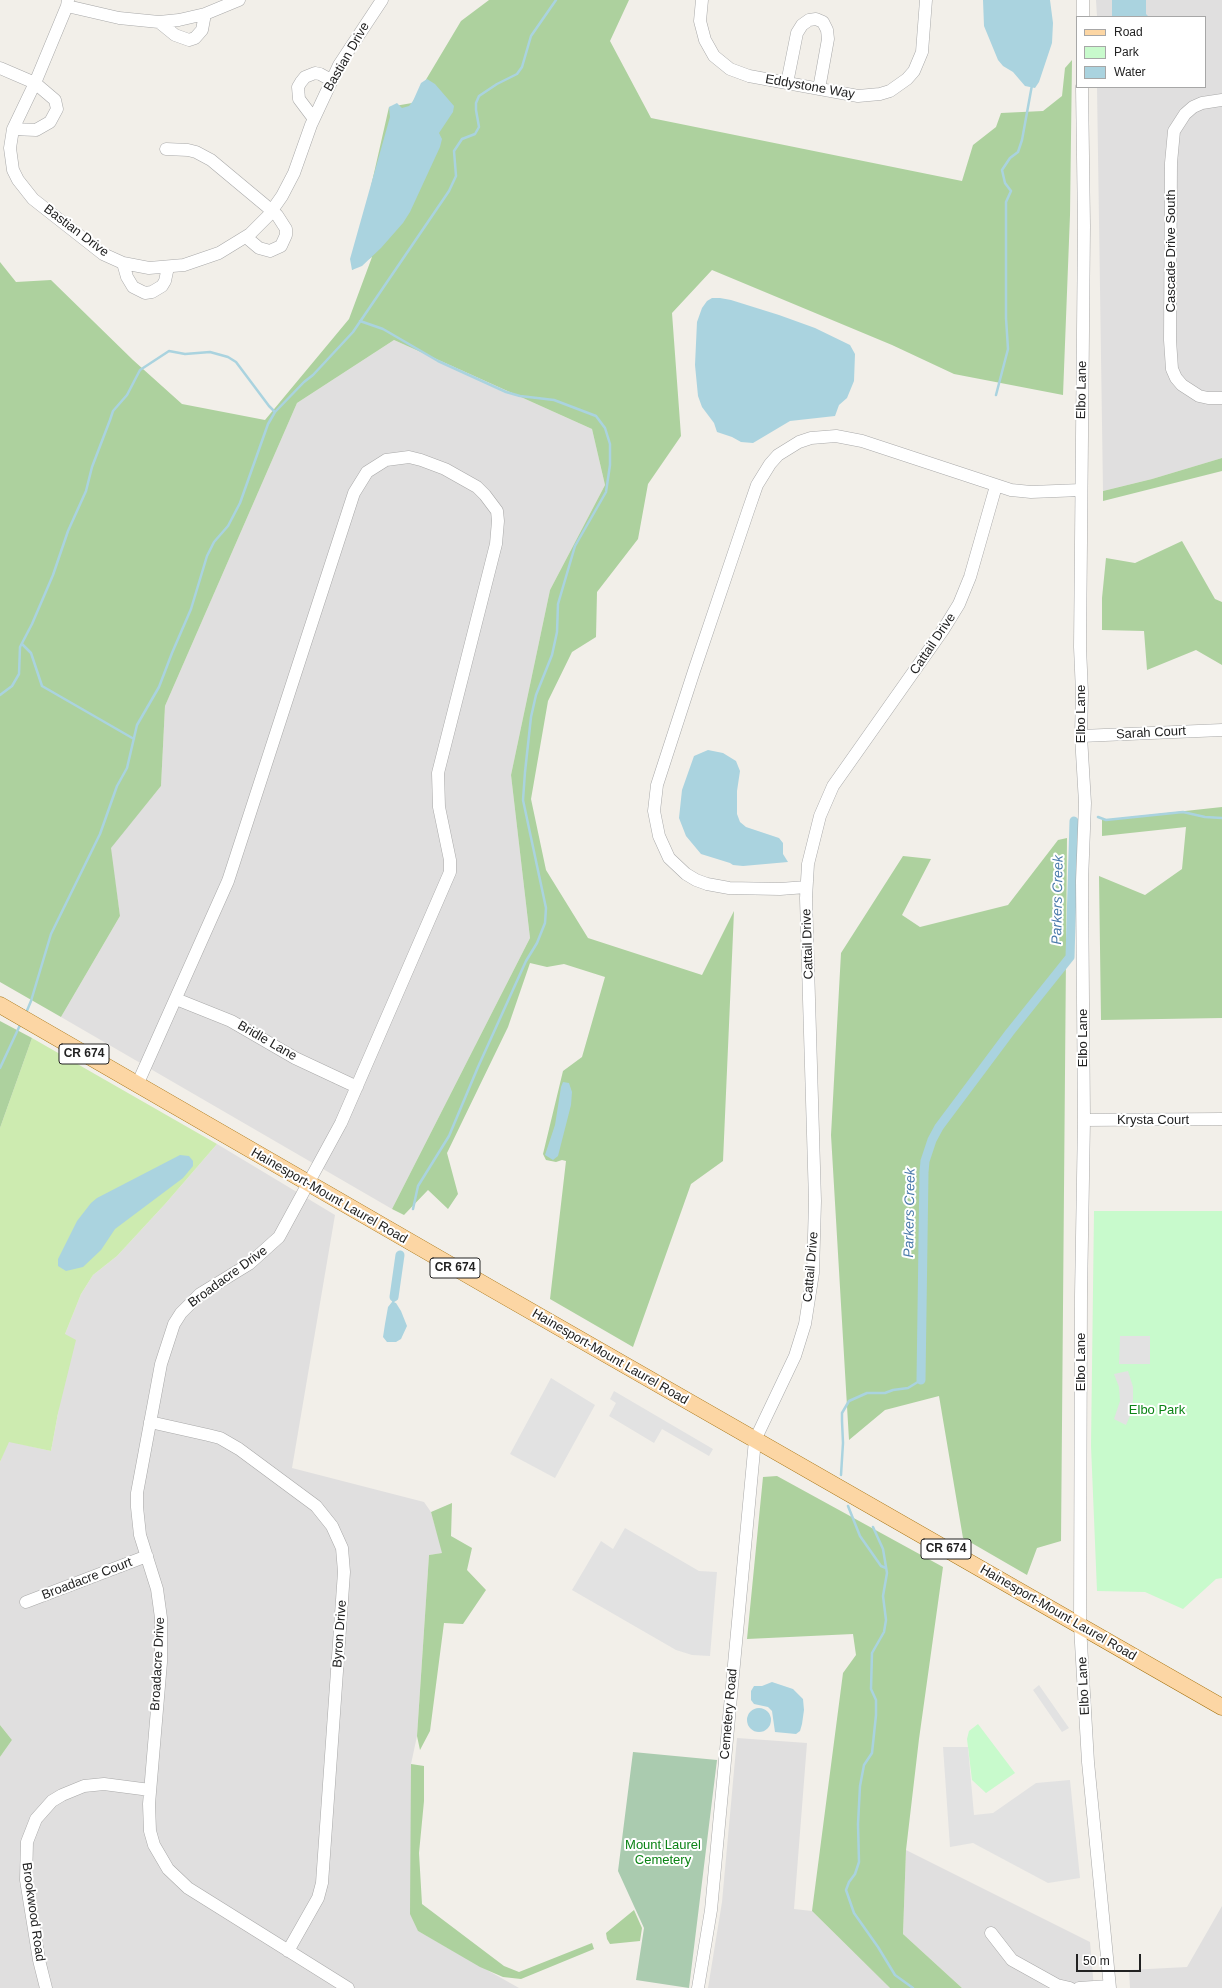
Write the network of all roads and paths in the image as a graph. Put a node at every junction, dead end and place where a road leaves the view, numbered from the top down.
1 (239, 0) edge
2 (382, 0) edge
3 (702, 0) edge
4 (926, 0) edge
5 (1083, 0) edge
6 (67, 3) edge
7 (205, 14) junction
8 (1083, 16) edge
9 (159, 22) junction
10 (0, 68) edge
11 (332, 80) junction
12 (787, 82) junction
13 (34, 83) junction
14 (819, 88) junction
15 (1082, 88) edge
16 (1222, 100) edge
17 (314, 119) junction
18 (13, 129) junction
19 (166, 150) dead end
20 (272, 210) junction
21 (246, 236) junction
22 (123, 263) junction
23 (168, 267) junction
24 (1222, 398) edge
25 (996, 486) junction
26 (1081, 490) junction
27 (1222, 730) edge
28 (1080, 736) junction
29 (806, 887) junction
30 (176, 999) junction
31 (0, 1005) edge
32 (137, 1085) junction
33 (357, 1087) junction
34 (1222, 1119) edge
35 (1084, 1120) junction
36 (309, 1184) junction
37 (150, 1422) junction
38 (755, 1440) junction
39 (147, 1556) junction
40 (26, 1602) dead end
41 (1080, 1626) junction
42 (1222, 1707) edge
43 (150, 1790) junction
44 (991, 1933) dead end
45 (288, 1951) junction
46 (1110, 1987) edge
47 (46, 1988) edge
48 (348, 1988) edge
49 (698, 1988) edge
50 (1070, 1988) edge
51 (1079, 1988) edge

1 - 7 street
2 - 11 street, Bastian Drive
3 - 12 street, Eddystone Way
4 - 14 street, Eddystone Way
5 - 8 street
6 - 9 street
6 - 13 street, Bastian Drive
7 - 9 street
7 - 9 street
10 - 13 street
11 - 17 street, Bastian Drive
11 - 17 street
12 - 14 street, Eddystone Way
12 - 14 street
13 - 18 street, Bastian Drive
13 - 18 street
15 - 26 street, Elbo Lane
16 - 24 street, Cascade Drive South
17 - 20 street, Bastian Drive
18 - 22 street, Bastian Drive
19 - 20 street
20 - 21 street, Bastian Drive
20 - 21 street
21 - 23 street, Bastian Drive
22 - 23 street, Bastian Drive
22 - 23 street
25 - 26 street
25 - 29 street, Cattail Drive
25 - 29 street
26 - 28 street, Elbo Lane
27 - 28 street, Sarah Court
28 - 35 street, Elbo Lane
29 - 38 street, Cattail Drive
30 - 32 street, Broadacre Drive
30 - 33 street, Bridle Lane
30 - 33 street, Broadacre Drive
31 - 32 main road, Hainesport-Mount Laurel Road / CR 674
32 - 36 main road, Hainesport-Mount Laurel Road / CR 674
33 - 36 street, Broadacre Drive
34 - 35 street, Krysta Court
35 - 41 street, Elbo Lane
36 - 37 street, Broadacre Drive
36 - 38 main road, Hainesport-Mount Laurel Road / CR 674
37 - 39 street, Broadacre Drive
37 - 45 street, Byron Drive
38 - 41 main road, Hainesport-Mount Laurel Road / CR 674
38 - 49 street, Cemetery Road
39 - 40 street, Broadacre Court
39 - 43 street, Broadacre Drive
41 - 42 main road, Hainesport-Mount Laurel Road / CR 674
41 - 46 street, Elbo Lane
43 - 45 street, Broadacre Drive
43 - 47 street, Brookwood Road
44 - 50 street
45 - 48 street, Broadacre Drive
46 - 51 street

